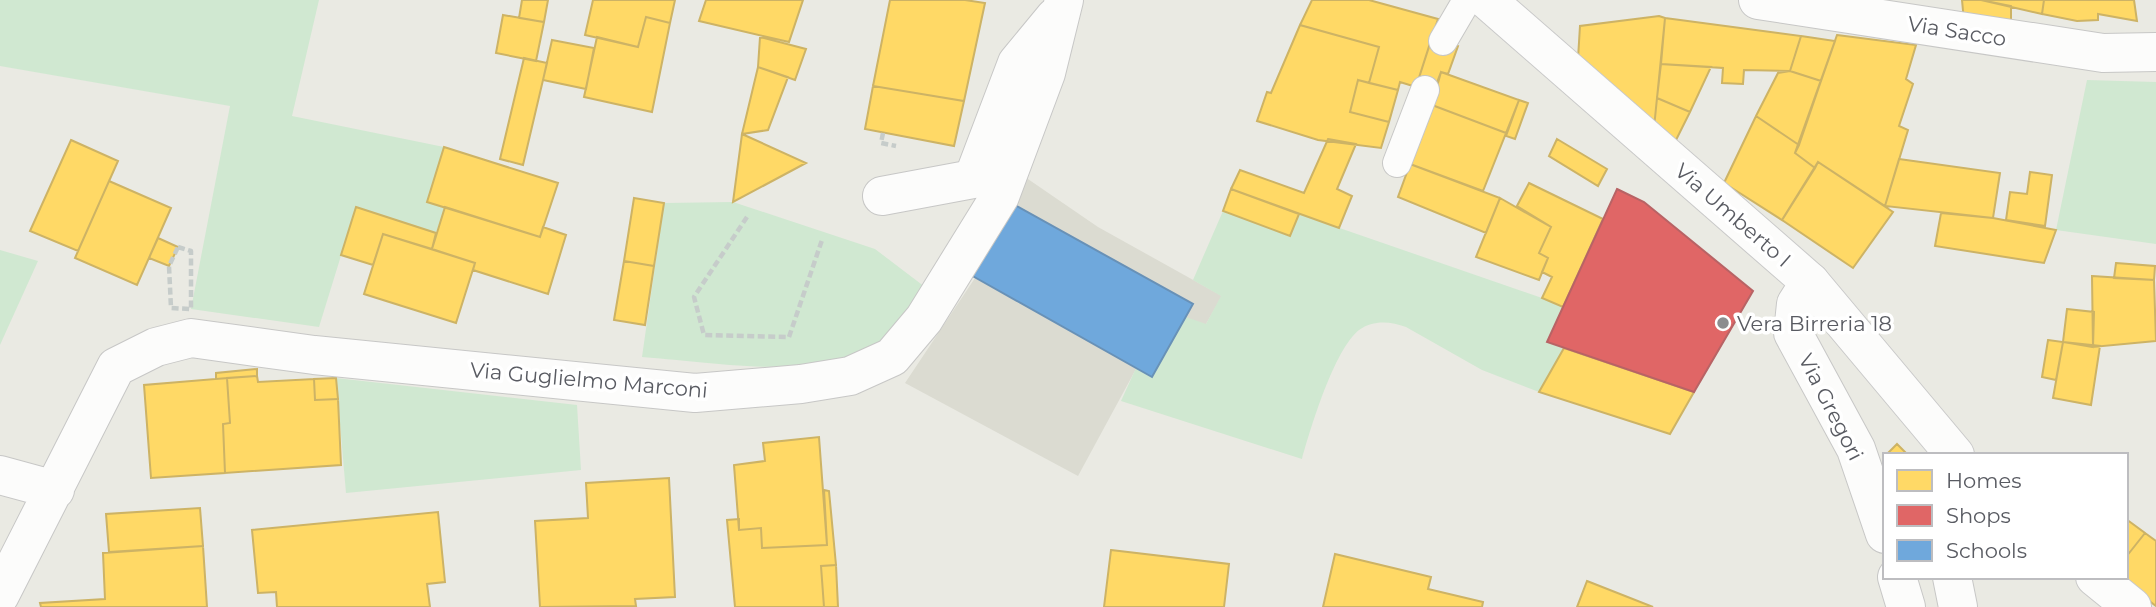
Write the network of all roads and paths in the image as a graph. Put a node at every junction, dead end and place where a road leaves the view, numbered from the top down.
1 (1467, 0) edge
2 (1487, 0) edge
3 (1758, 0) edge
4 (1064, 3) edge
5 (1443, 41) dead end
6 (2156, 52) edge
7 (1424, 90) dead end
8 (1397, 163) dead end
9 (882, 196) dead end
10 (747, 217) dead end
11 (822, 240) dead end
12 (1810, 282) junction
13 (171, 308) joint
14 (789, 337) junction
15 (800, 337) dead end
16 (1953, 453) edge
17 (0, 475) edge
18 (55, 490) junction
19 (1883, 528) edge
20 (1898, 579) edge
21 (1952, 579) edge
22 (2097, 579) edge
23 (0, 595) edge
24 (1906, 607) edge
25 (1958, 607) edge
26 (2132, 607) edge

1 - 5 lane
2 - 12 street, Via Umberto I
3 - 6 street, Via Sacco
4 - 9 street, Via Guglielmo Marconi
4 - 18 street, Via Guglielmo Marconi
7 - 8 lane
10 - 14 path
11 - 14 path
12 - 16 street, Via Umberto I
12 - 19 street, Via Gregori
13 - 13 path
14 - 15 path
17 - 18 street
18 - 23 street, Via Guglielmo Marconi
20 - 24 street
21 - 25 street
22 - 26 street

